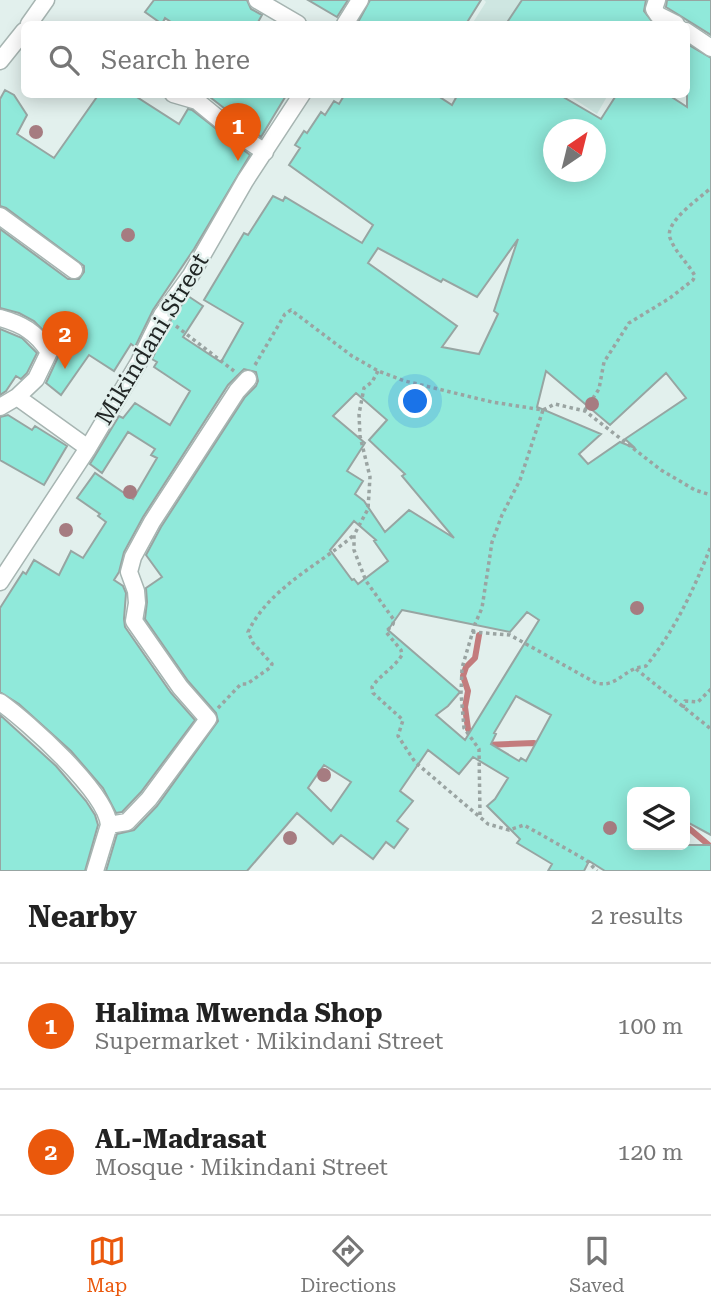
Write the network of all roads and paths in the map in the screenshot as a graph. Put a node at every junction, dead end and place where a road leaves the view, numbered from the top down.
1 (46, 0) edge
2 (257, 0) edge
3 (360, 0) edge
4 (657, 0) edge
5 (34, 21) edge
6 (293, 21) edge
7 (347, 21) edge
8 (670, 21) edge
9 (690, 33) edge
10 (21, 37) edge
11 (711, 48) edge
12 (0, 61) edge
13 (187, 98) edge
14 (299, 98) edge
15 (265, 152) junction
16 (711, 188) edge
17 (0, 216) edge
18 (74, 270) dead end
19 (162, 315) junction
20 (0, 318) edge
21 (378, 371) junction
22 (248, 379) junction
23 (17, 397) junction
24 (0, 407) edge
25 (543, 410) junction
26 (585, 411) junction
27 (88, 448) junction
28 (711, 495) edge
29 (354, 535) junction
30 (711, 546) edge
31 (7, 559) edge
32 (0, 582) edge
33 (472, 632) junction
34 (635, 668) junction
35 (711, 690) edge
36 (0, 702) edge
37 (682, 708) junction
38 (208, 719) junction
39 (711, 729) edge
40 (480, 816) junction
41 (109, 825) junction
42 (95, 871) edge
43 (597, 871) edge

1 - 5 street
2 - 6 street
3 - 7 street
4 - 8 street
9 - 11 street
10 - 12 street
13 - 15 street
14 - 15 street, Mikindani Street
15 - 19 street, Mikindani Street
16 - 26 path
17 - 18 street
19 - 22 path
19 - 27 street, Mikindani Street
20 - 23 street
21 - 22 path
21 - 25 path
21 - 29 path
22 - 38 street
23 - 24 street
23 - 27 street
25 - 26 path
25 - 33 path
26 - 28 path
27 - 31 street, Mikindani Street
29 - 38 path
29 - 40 path
30 - 34 path
31 - 32 street, Mikindani Street
33 - 34 path
33 - 40 path
34 - 37 path
35 - 37 path
36 - 41 street
37 - 39 path
38 - 41 street
40 - 43 path
41 - 42 street

